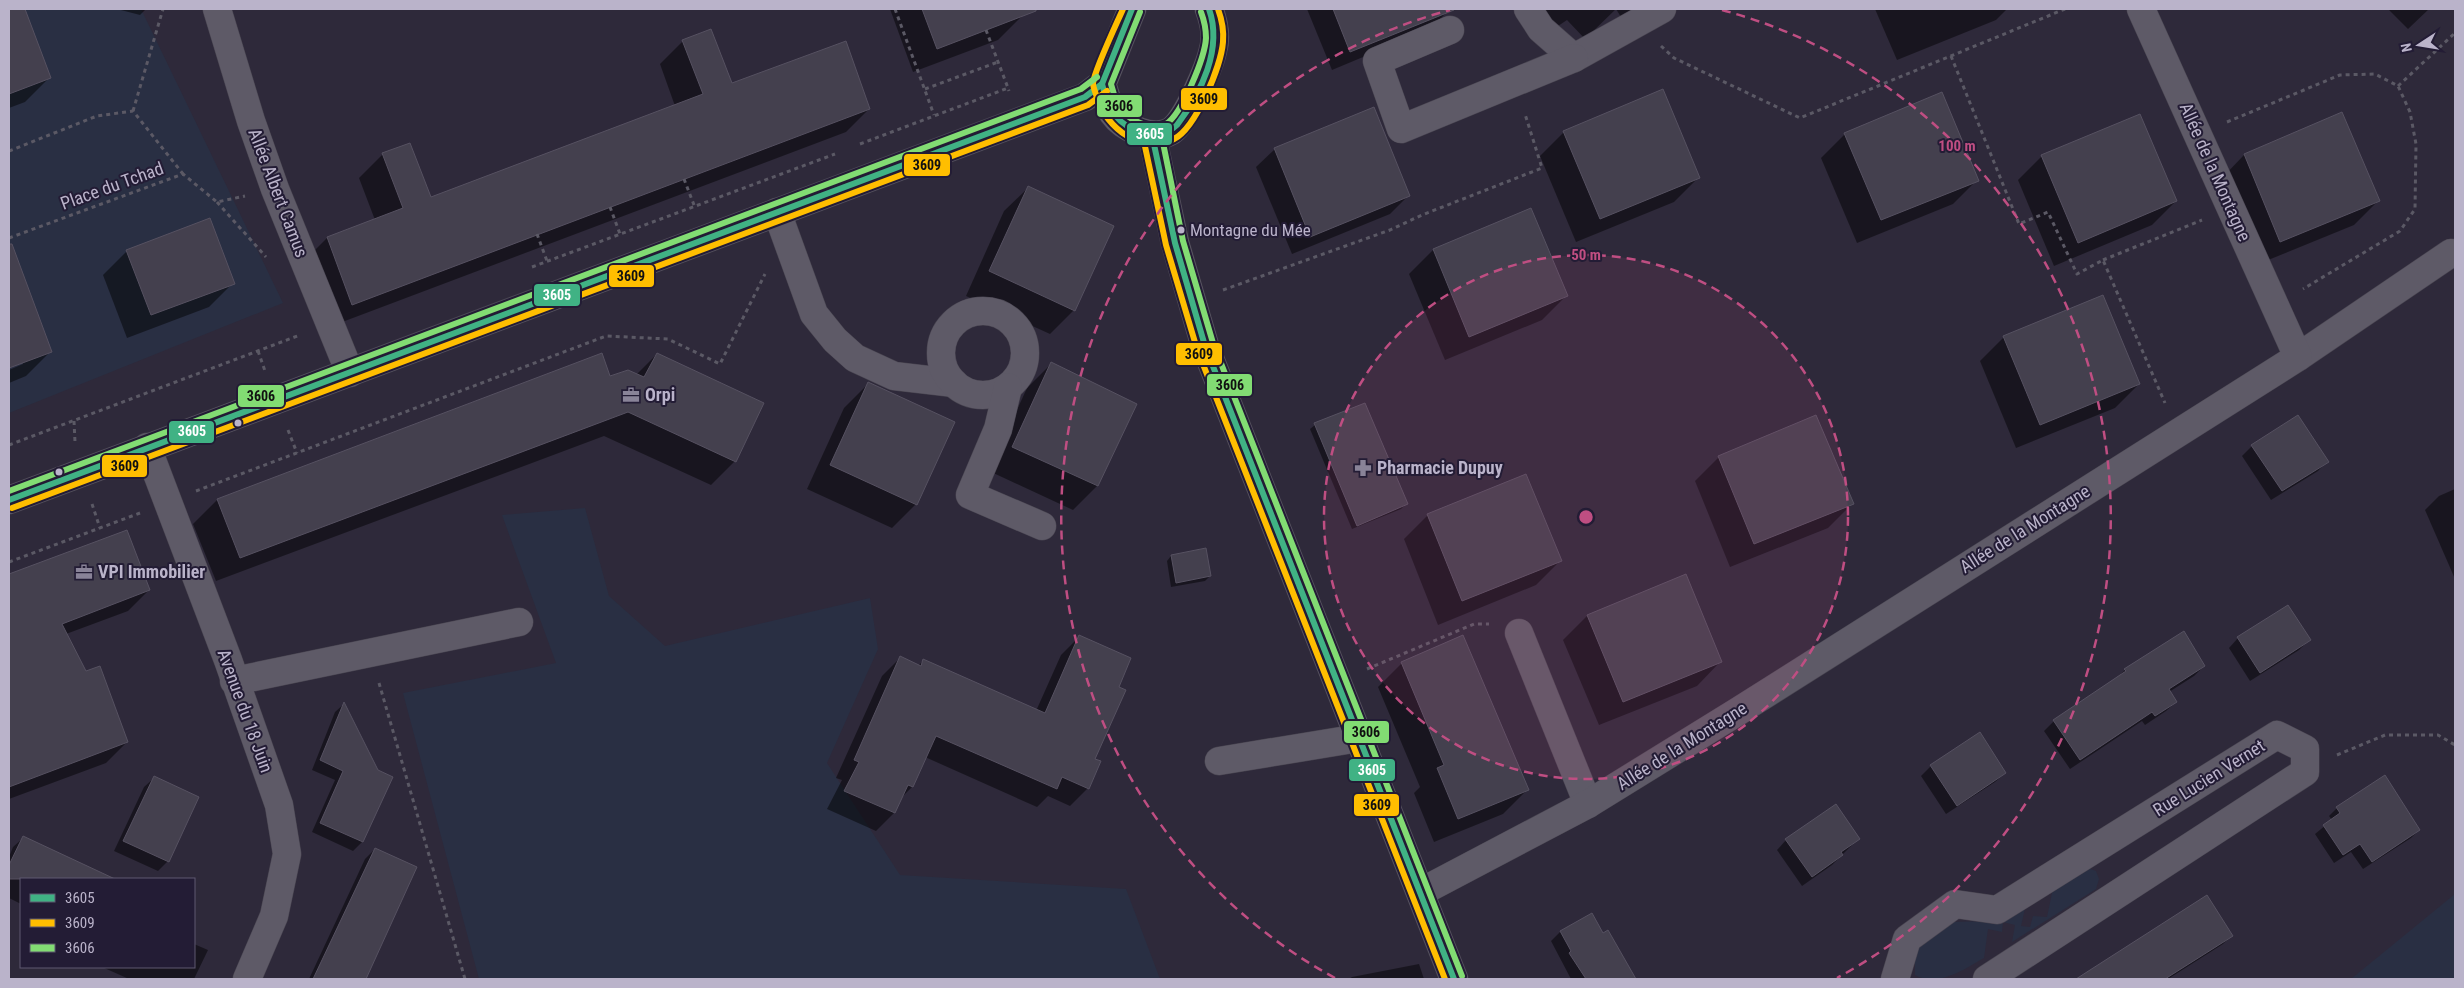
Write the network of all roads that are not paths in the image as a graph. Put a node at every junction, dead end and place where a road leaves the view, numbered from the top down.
1 (217, 9) edge
2 (1132, 9) edge
3 (1209, 9) edge
4 (1528, 9) edge
5 (1662, 9) edge
6 (2141, 9) edge
7 (1450, 30) dead end
8 (1574, 58) junction
9 (1102, 84) junction
10 (1152, 136) junction
11 (777, 212) junction
12 (2451, 253) dead end
13 (2298, 357) junction
14 (350, 373) junction
15 (954, 383) junction
16 (1008, 387) junction
17 (147, 447) junction
18 (9, 500) edge
19 (1042, 526) dead end
20 (519, 622) dead end
21 (1519, 633) road end
22 (234, 681) junction
23 (1359, 738) junction
24 (1219, 761) dead end
25 (1588, 804) junction
26 (1422, 892) junction
27 (247, 979) edge
28 (1454, 979) edge
29 (1895, 979) edge
30 (1988, 979) edge

1 - 14 street, Allée Albert Camus
2 - 9 street
3 - 10 street
4 - 8 street
5 - 8 street
6 - 13 street, Allée de la Montagne
7 - 8 street
9 - 10 street
9 - 11 street
10 - 23 street
11 - 14 street
11 - 15 street
12 - 13 street
13 - 25 street, Allée de la Montagne
14 - 17 street
15 - 16 street
15 - 16 street
16 - 19 street
17 - 18 street
17 - 22 street, Avenue du 18 Juin
20 - 22 street
21 - 25 street
22 - 27 street, Avenue du 18 Juin
23 - 24 street
23 - 26 street
25 - 26 street, Allée de la Montagne
26 - 28 street
29 - 30 street, Rue Lucien Vernet

